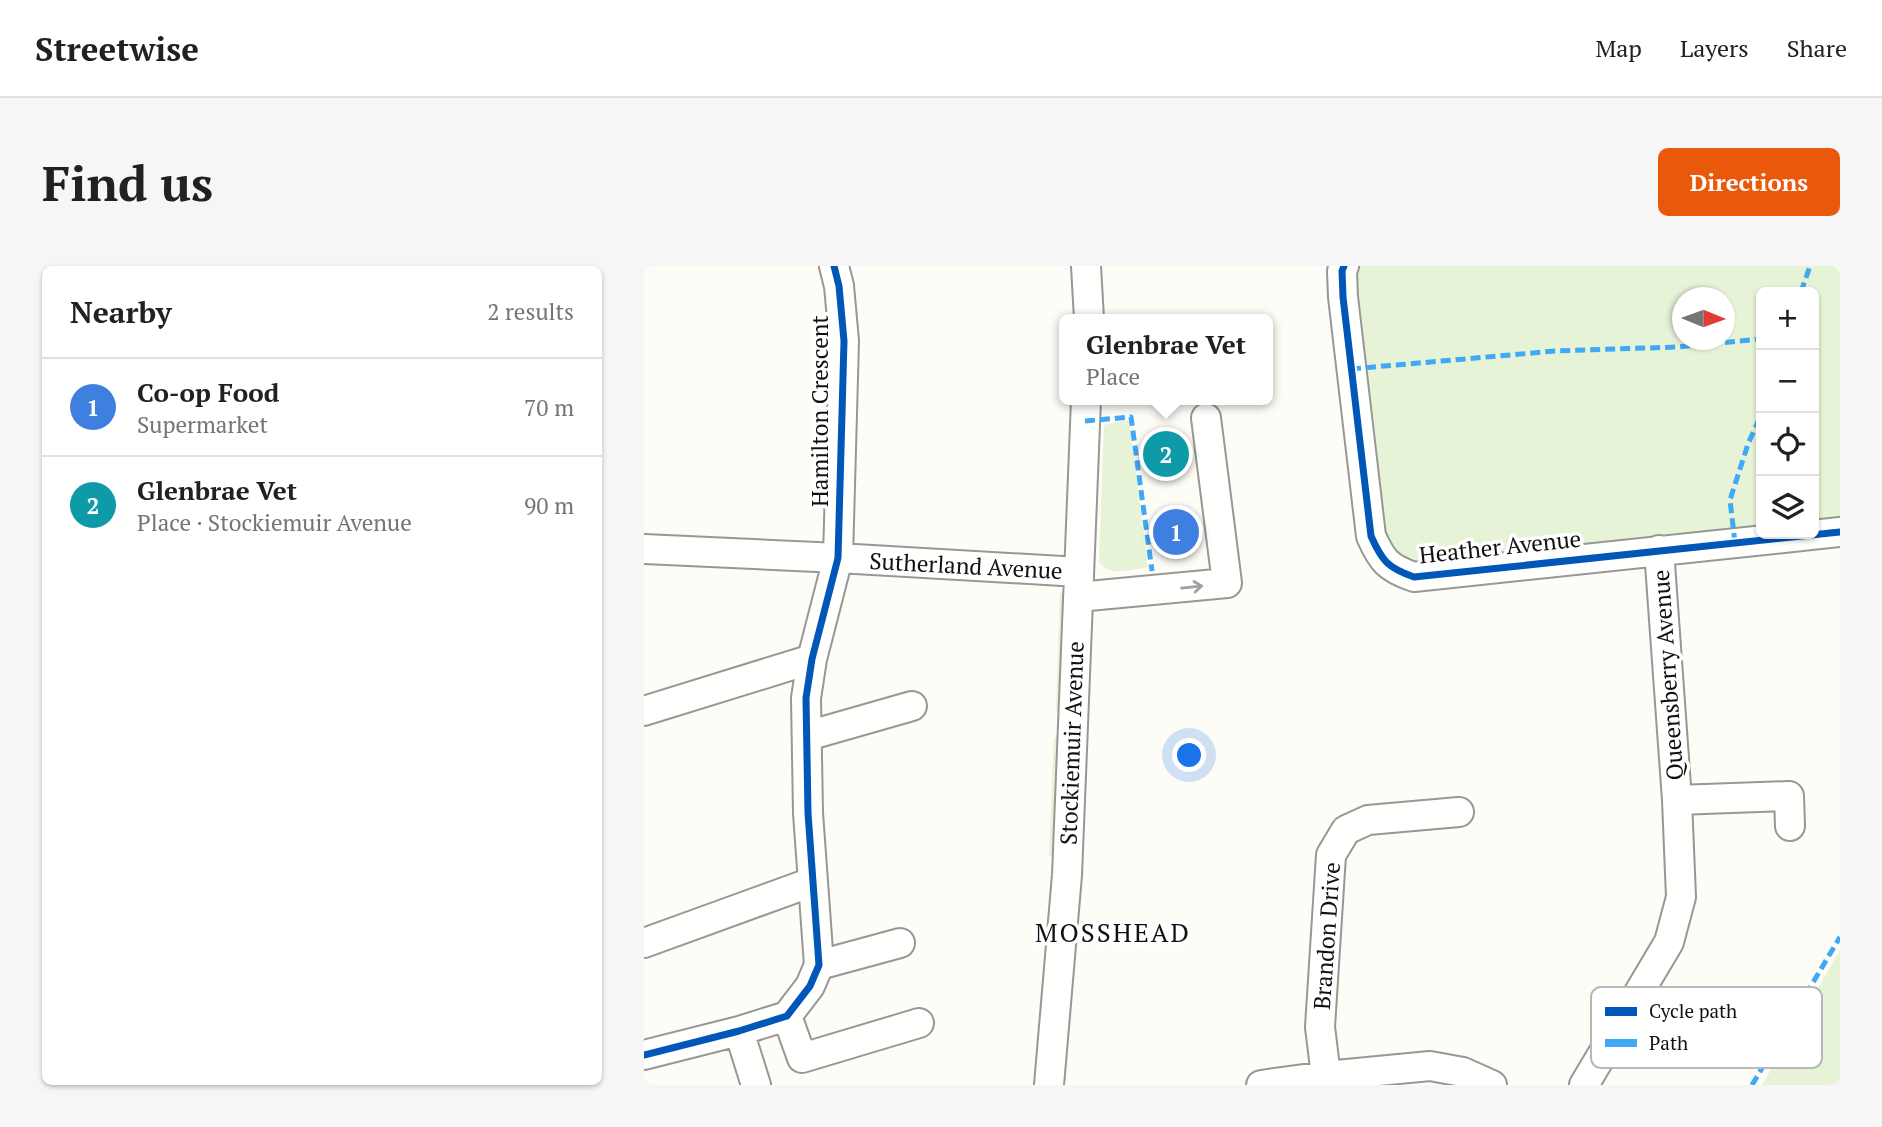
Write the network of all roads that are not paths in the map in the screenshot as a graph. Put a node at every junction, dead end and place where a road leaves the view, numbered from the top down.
1 (834, 266) edge
2 (1086, 266) edge
3 (1344, 266) edge
4 (1089, 314) edge
5 (1086, 405) edge
6 (1206, 418) dead end
7 (1840, 532) edge
8 (644, 549) edge
9 (1659, 550) junction
10 (838, 558) junction
11 (1079, 585) junction
12 (812, 659) junction
13 (912, 706) dead end
14 (644, 711) edge
15 (807, 736) junction
16 (1677, 800) junction
17 (1459, 812) dead end
18 (1790, 826) dead end
19 (812, 882) junction
20 (644, 943) edge
21 (900, 943) dead end
22 (818, 965) junction
23 (1643, 987) edge
24 (787, 1016) junction
25 (919, 1023) dead end
26 (739, 1031) junction
27 (644, 1055) edge
28 (1594, 1068) edge
29 (1326, 1076) junction
30 (1053, 1084) edge
31 (756, 1085) edge
32 (1261, 1085) edge
33 (1492, 1085) edge
34 (1584, 1085) edge

1 - 10 street, Hamilton Crescent
2 - 4 street
3 - 9 street, Heather Avenue
5 - 11 street, Stockiemuir Avenue
11 -> 6 street, Sutherland Avenue
7 - 9 street, Heather Avenue
8 - 10 street, Sutherland Avenue
9 - 16 street, Queensberry Avenue
10 - 11 street, Sutherland Avenue
10 - 12 street, Hamilton Crescent
11 - 30 street, Stockiemuir Avenue
12 - 14 street
12 - 15 street, Hamilton Crescent
13 - 15 street
15 - 19 street, Hamilton Crescent
16 - 18 street, Queensberry Avenue
16 - 23 street, Queensberry Avenue
17 - 29 street, Brandon Drive
19 - 20 street
19 - 22 street, Hamilton Crescent
21 - 22 street
22 - 24 street
24 - 25 street
24 - 26 street
26 - 27 street
26 - 31 street
28 - 34 street, Queensberry Avenue
29 - 32 street
29 - 33 street

